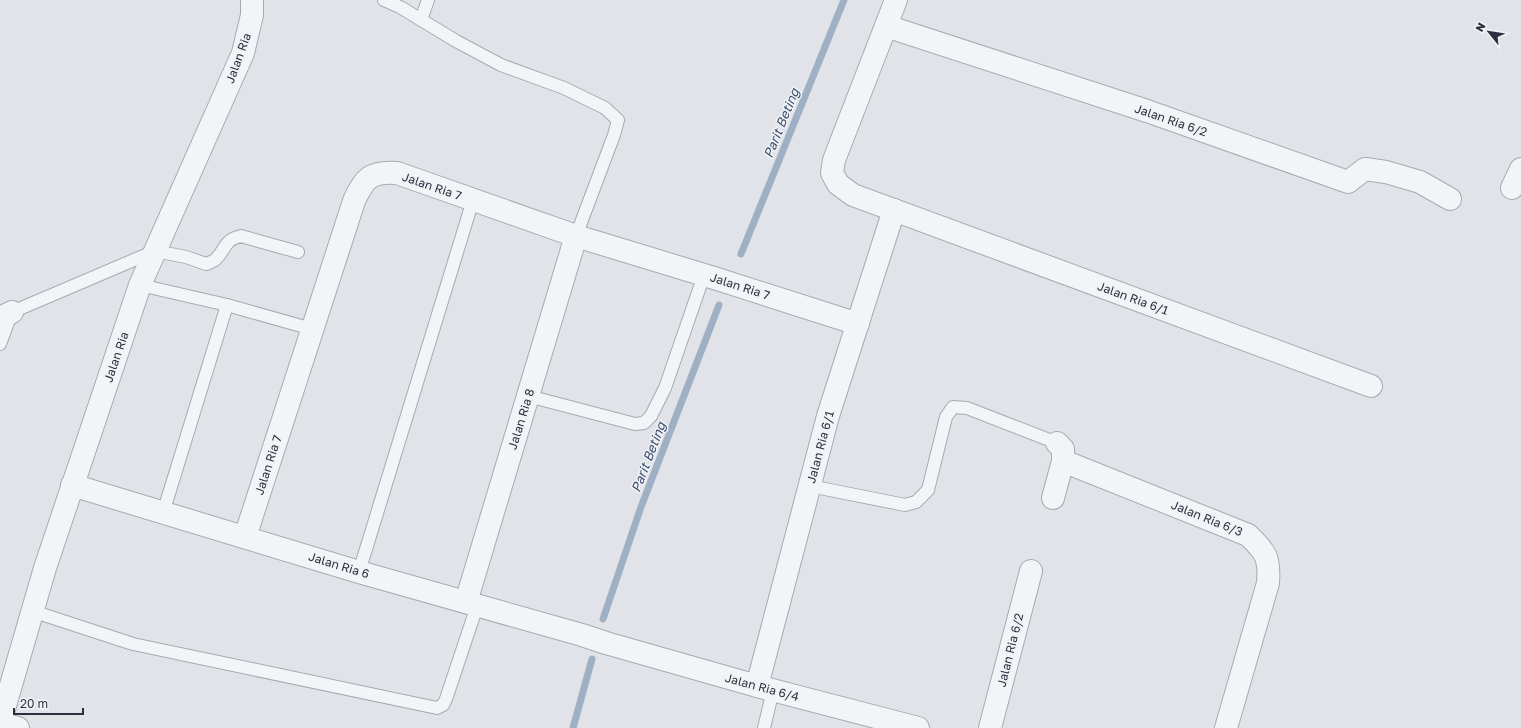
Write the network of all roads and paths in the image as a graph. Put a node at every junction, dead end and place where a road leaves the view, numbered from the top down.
1 (252, 0) edge
2 (384, 0) edge
3 (428, 0) edge
4 (896, 0) edge
5 (421, 20) junction
6 (886, 26) junction
7 (1450, 199) dead end
8 (473, 200) junction
9 (894, 210) junction
10 (576, 236) junction
11 (155, 251) junction
12 (298, 252) dead end
13 (717, 279) junction
14 (140, 285) junction
15 (227, 305) junction
16 (6, 315) edge
17 (858, 324) junction
18 (312, 330) junction
19 (0, 344) edge
20 (1371, 386) dead end
21 (528, 396) junction
22 (1060, 452) junction
23 (72, 485) junction
24 (810, 486) junction
25 (1054, 498) dead end
26 (163, 513) junction
27 (245, 537) junction
28 (1030, 571) dead end
29 (360, 572) junction
30 (472, 604) junction
31 (32, 611) junction
32 (606, 643) joint
33 (765, 688) junction
34 (0, 723) edge
35 (18, 728) edge
36 (764, 728) edge
37 (918, 728) edge
38 (990, 728) edge
39 (1226, 728) edge

1 - 11 street, Jalan Ria
2 - 5 lane
3 - 5 lane
4 - 6 street
5 - 10 lane
6 - 7 street, Jalan Ria 6/2
6 - 9 street, Jalan Ria 6/1
8 - 10 street, Jalan Ria 7
8 - 18 street, Jalan Ria 7
8 - 29 lane
9 - 17 street, Jalan Ria 6/1
9 - 20 street, Jalan Ria 6/1
10 - 13 street, Jalan Ria 7
10 - 21 street, Jalan Ria 8
11 - 12 lane
11 - 14 street, Jalan Ria
11 - 16 lane
13 - 17 street, Jalan Ria 7
13 - 21 lane
14 - 15 lane
14 - 23 street, Jalan Ria
15 - 18 lane
15 - 26 lane
16 - 19 lane
17 - 24 street, Jalan Ria 6/1
18 - 27 street, Jalan Ria 7
21 - 30 street, Jalan Ria 8
22 - 24 lane
22 - 25 street
22 - 39 street, Jalan Ria 6/3
23 - 26 street, Jalan Ria 6
23 - 31 street, Jalan Ria
24 - 33 street, Jalan Ria 6/1
26 - 27 street, Jalan Ria 6
27 - 29 street, Jalan Ria 6
28 - 38 street, Jalan Ria 6/2
29 - 30 street, Jalan Ria 6
30 - 31 lane
30 - 32 street, Jalan Ria 6
31 - 34 street, Jalan Ria
32 - 33 street, Jalan Ria 6/4
33 - 36 lane
33 - 37 street, Jalan Ria 6/4
34 - 35 street

